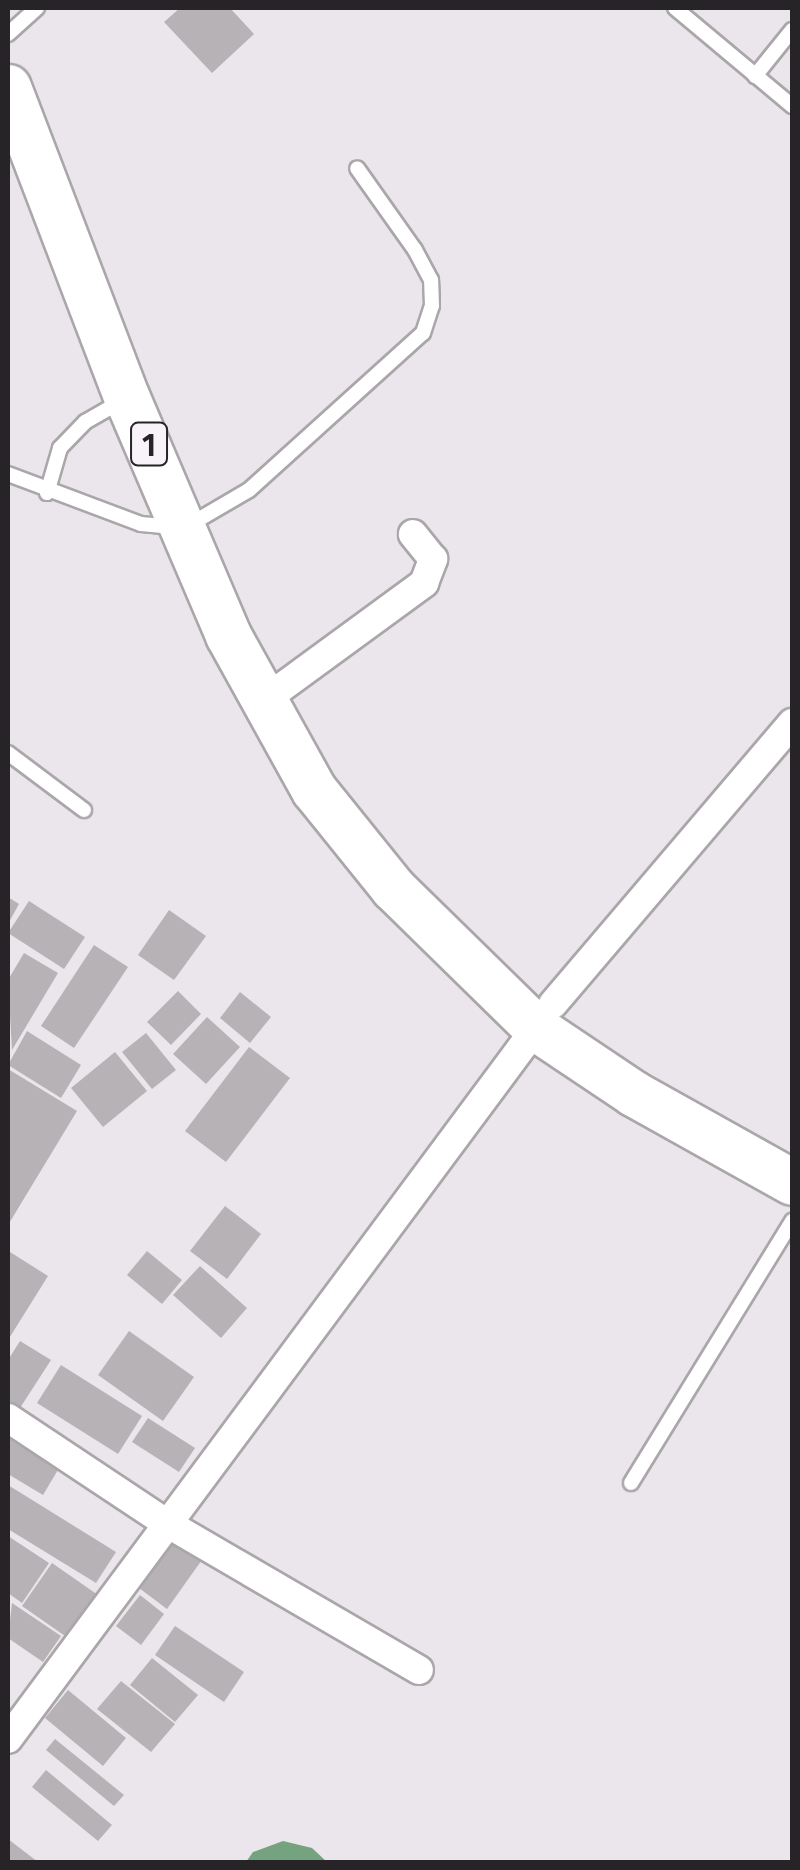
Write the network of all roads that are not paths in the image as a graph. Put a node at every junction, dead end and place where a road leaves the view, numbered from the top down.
1 (38, 8) edge
2 (675, 8) edge
3 (792, 30) edge
4 (8, 34) edge
5 (756, 76) junction
6 (8, 87) edge
7 (792, 106) edge
8 (357, 168) dead end
9 (127, 398) junction
10 (8, 474) edge
11 (47, 493) junction
12 (184, 528) junction
13 (413, 534) dead end
14 (263, 701) junction
15 (792, 722) edge
16 (8, 753) edge
17 (84, 810) dead end
18 (544, 1016) junction
19 (792, 1180) edge
20 (792, 1221) edge
21 (8, 1418) edge
22 (631, 1482) dead end
23 (163, 1521) junction
24 (420, 1670) dead end
25 (8, 1739) edge

1 - 4 lane
2 - 5 lane
3 - 5 lane
5 - 7 lane
6 - 9 highway, 1
8 - 12 lane
9 - 11 lane
9 - 12 highway, 1
10 - 11 lane
11 - 12 lane
12 - 14 highway, 1
13 - 14 street
14 - 18 highway, 1
15 - 18 street
16 - 17 lane
18 - 19 highway
18 - 23 street
20 - 22 lane
21 - 23 street
23 - 24 street
23 - 25 street

